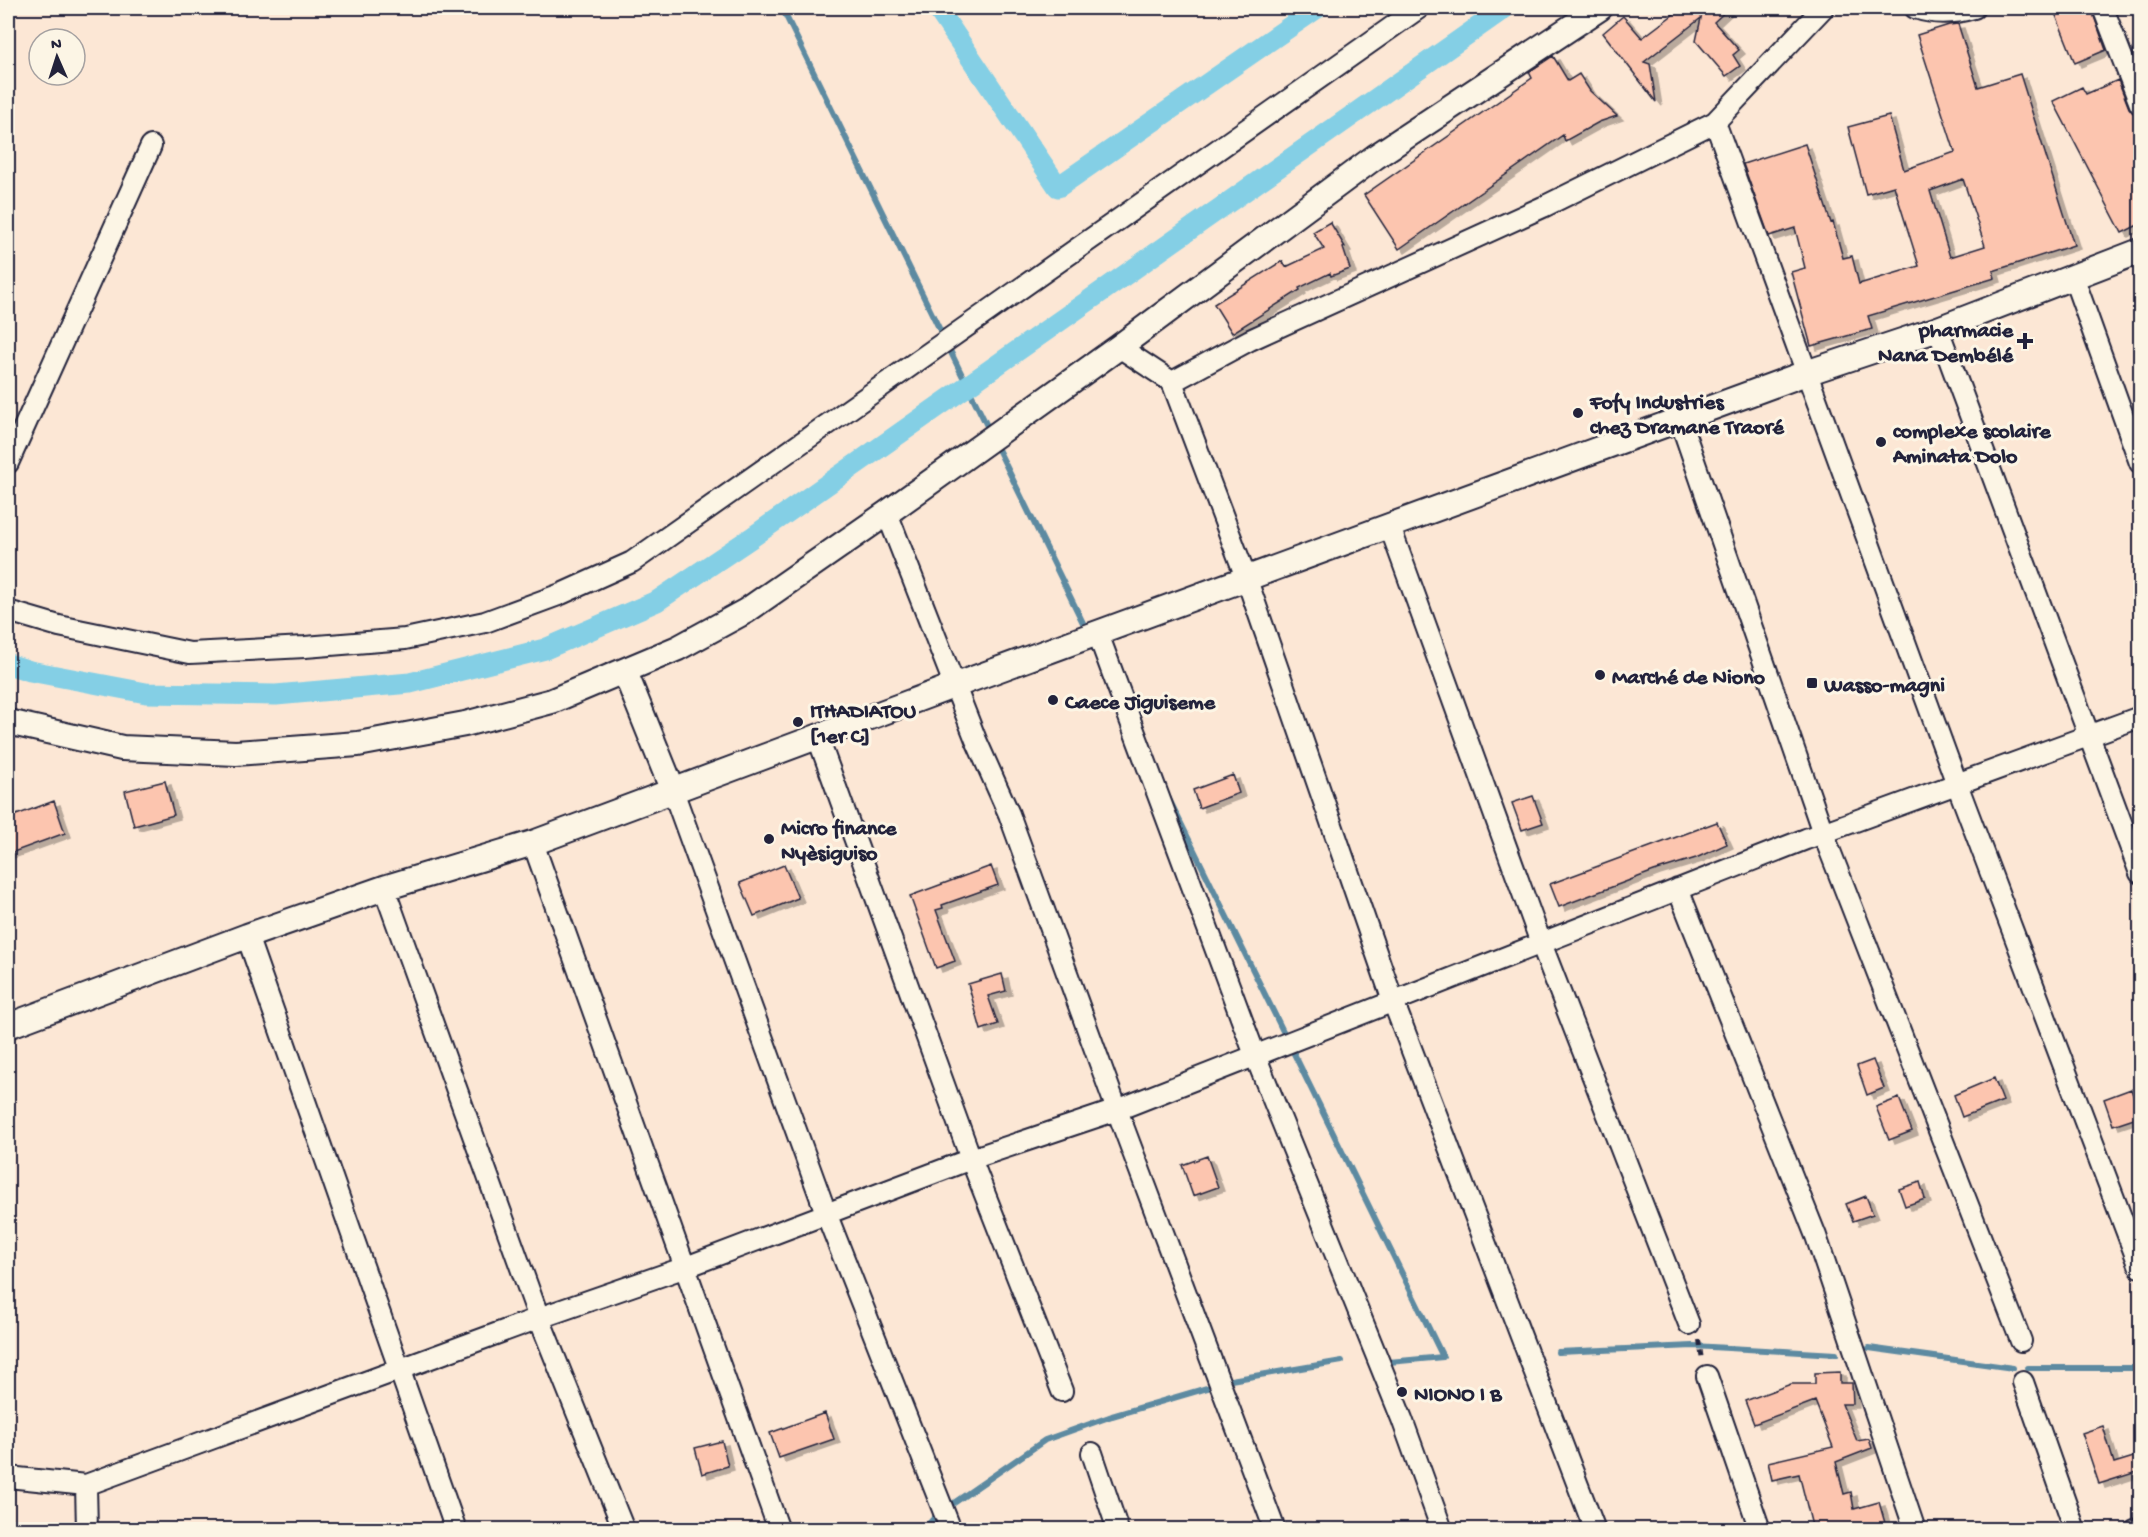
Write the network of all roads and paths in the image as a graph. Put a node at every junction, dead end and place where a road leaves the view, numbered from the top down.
1 (1419, 8) edge
2 (1600, 8) edge
3 (1823, 8) edge
4 (1915, 8) edge
5 (1974, 8) edge
6 (2103, 8) edge
7 (2140, 104) edge
8 (1715, 122) junction
9 (151, 146) dead end
10 (2140, 251) edge
11 (2073, 276) junction
12 (1938, 329) junction
13 (1119, 347) junction
14 (1806, 373) junction
15 (1172, 382) junction
16 (1680, 420) junction
17 (8, 463) edge
18 (2140, 463) edge
19 (887, 513) junction
20 (1390, 527) junction
21 (1247, 580) junction
22 (8, 610) edge
23 (1098, 634) junction
24 (625, 672) junction
25 (956, 685) junction
26 (2140, 717) edge
27 (8, 722) edge
28 (2089, 736) junction
29 (818, 738) junction
30 (1957, 784) junction
31 (673, 791) junction
32 (1823, 832) junction
33 (533, 843) junction
34 (2140, 873) edge
35 (384, 888) junction
36 (1678, 889) junction
37 (247, 936) junction
38 (1541, 943) junction
39 (1393, 1001) junction
40 (8, 1026) edge
41 (1256, 1056) junction
42 (1117, 1110) junction
43 (970, 1160) junction
44 (826, 1213) junction
45 (686, 1267) junction
46 (2140, 1267) edge
47 (539, 1318) junction
48 (1694, 1332) joint
49 (2021, 1341) dead end
50 (1700, 1355) dead end
51 (399, 1370) junction
52 (1707, 1376) dead end
53 (2023, 1382) dead end
54 (1062, 1391) dead end
55 (1092, 1453) dead end
56 (8, 1477) edge
57 (86, 1485) junction
58 (2140, 1528) edge
59 (87, 1530) edge
60 (456, 1530) edge
61 (624, 1530) edge
62 (779, 1530) edge
63 (951, 1530) edge
64 (1118, 1530) edge
65 (1275, 1530) edge
66 (1442, 1530) edge
67 (1595, 1530) edge
68 (1760, 1530) edge
69 (1915, 1530) edge
70 (2075, 1530) edge
71 (2135, 1530) edge

1 - 22 street
2 - 13 street
3 - 8 street
4 - 5 street
6 - 7 street
8 - 14 street
8 - 15 street
9 - 17 street
10 - 11 street
11 - 12 street
11 - 18 street
12 - 14 street
12 - 28 street
13 - 15 street
13 - 19 street
14 - 16 street
14 - 30 street
15 - 21 street
16 - 20 street
16 - 32 street
19 - 24 street
19 - 25 street
20 - 21 street
20 - 38 street
21 - 23 street
21 - 39 street
23 - 25 street
23 - 41 street
24 - 27 street
24 - 31 street
25 - 29 street
25 - 42 street
26 - 28 street
28 - 30 street
28 - 34 street
29 - 31 street
29 - 43 street
30 - 32 street
30 - 46 street
31 - 33 street
31 - 44 street
32 - 36 street
32 - 49 street
33 - 35 street
33 - 45 street
35 - 37 street
35 - 47 street
36 - 38 street
36 - 69 street
37 - 40 street
37 - 51 street
38 - 39 street
38 - 48 street
39 - 41 street
39 - 67 street
41 - 42 street
41 - 66 street
42 - 43 street
42 - 65 street
43 - 44 street
43 - 54 street
44 - 45 street
44 - 63 street
45 - 47 street
45 - 62 street
47 - 51 street
47 - 61 street
48 - 50 path
51 - 57 street
51 - 60 street
52 - 68 street
53 - 70 street
55 - 64 street
56 - 57 street
57 - 59 street
58 - 71 street

